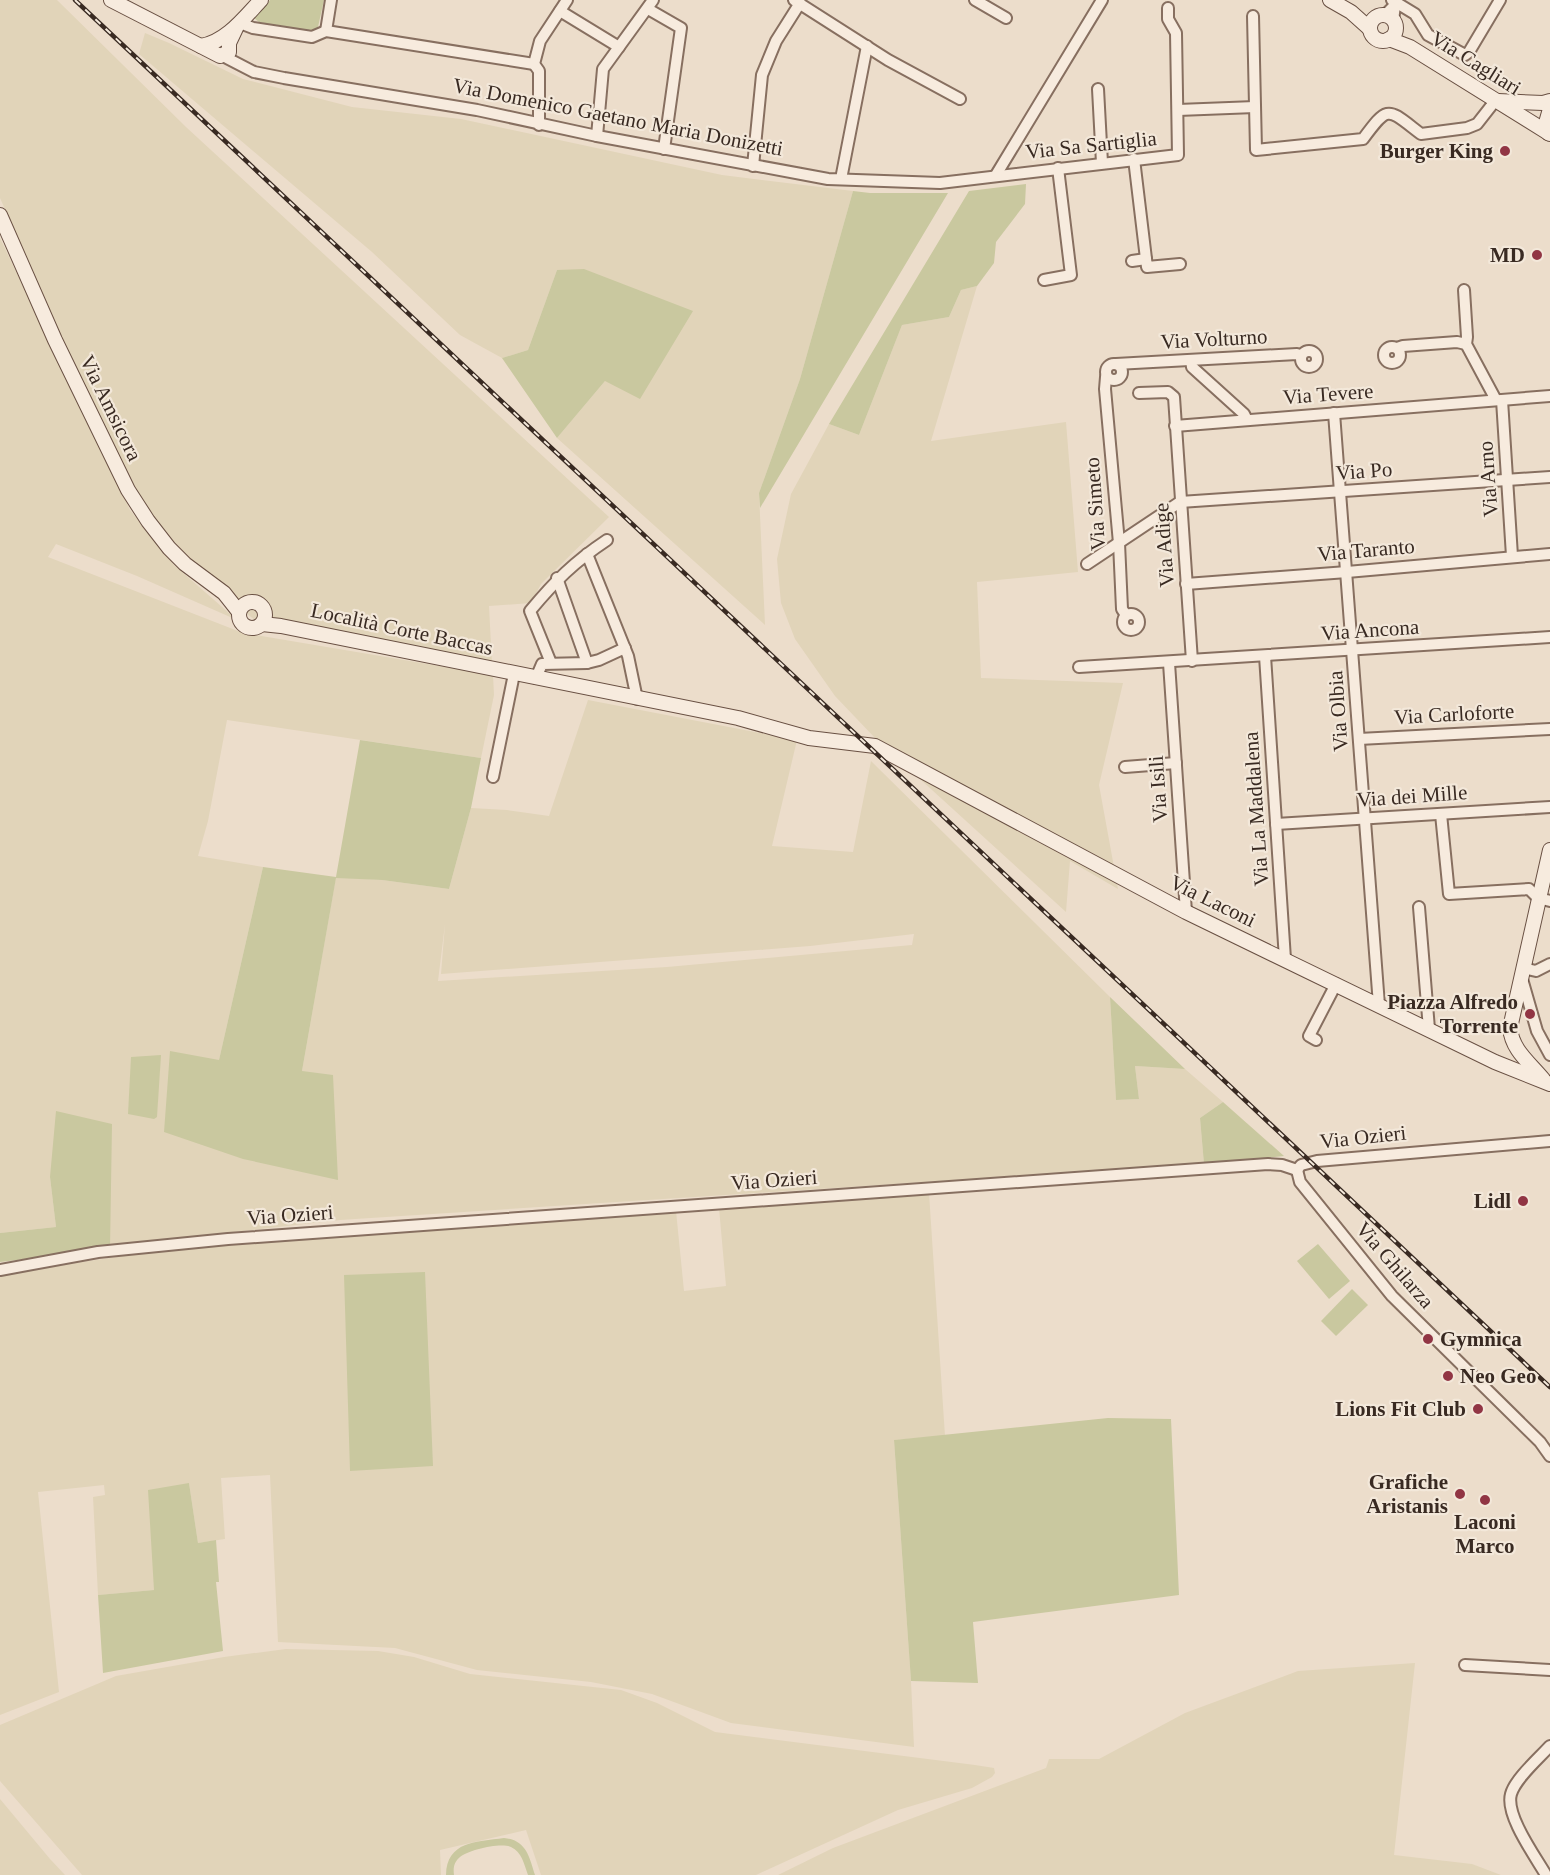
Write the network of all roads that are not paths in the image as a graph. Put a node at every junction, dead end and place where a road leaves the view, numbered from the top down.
1 (111, 0) edge
2 (261, 0) edge
3 (331, 0) edge
4 (567, 0) edge
5 (975, 0) edge
6 (1102, 0) edge
7 (1330, 0) edge
8 (1500, 0) edge
9 (797, 2) edge
10 (1400, 3) edge
11 (651, 4) edge
12 (1168, 8) dead end
13 (560, 11) junction
14 (1253, 16) dead end
15 (1006, 18) dead end
16 (238, 25) junction
17 (1385, 25) junction
18 (326, 32) junction
19 (867, 46) junction
20 (619, 47) junction
21 (221, 49) junction
22 (534, 64) junction
23 (1098, 89) dead end
24 (960, 99) dead end
25 (1495, 101) junction
26 (1550, 101) edge
27 (1255, 107) junction
28 (1550, 109) edge
29 (1178, 110) junction
30 (539, 125) junction
31 (1549, 133) edge
32 (597, 136) junction
33 (664, 150) junction
34 (1134, 159) junction
35 (1102, 163) junction
36 (753, 166) junction
37 (1058, 168) junction
38 (996, 175) junction
39 (841, 179) junction
40 (0, 215) edge
41 (1146, 259) junction
42 (1132, 261) dead end
43 (1180, 264) dead end
44 (1044, 280) dead end
45 (1464, 290) dead end
46 (1466, 344) junction
47 (1397, 348) dead end
48 (1301, 356) dead end
49 (1191, 360) junction
50 (1122, 366) junction
51 (1111, 379) junction
52 (1139, 393) dead end
53 (1550, 396) edge
54 (1499, 400) junction
55 (1334, 413) junction
56 (1246, 420) junction
57 (1175, 426) junction
58 (1550, 477) edge
59 (1507, 480) junction
60 (1340, 492) junction
61 (1180, 502) junction
62 (607, 540) dead end
63 (1119, 543) junction
64 (586, 554) junction
65 (1550, 554) edge
66 (1512, 556) junction
67 (1087, 564) dead end
68 (1347, 572) junction
69 (557, 578) junction
70 (1186, 584) junction
71 (243, 607) junction
72 (1126, 615) dead end
73 (264, 620) junction
74 (1550, 637) edge
75 (625, 648) junction
76 (1353, 650) junction
77 (1265, 656) junction
78 (1192, 661) junction
79 (551, 663) junction
80 (587, 663) junction
81 (1169, 663) junction
82 (1079, 668) dead end
83 (514, 674) junction
84 (536, 678) junction
85 (637, 699) junction
86 (1550, 729) edge
87 (1359, 739) junction
88 (864, 744) joint
89 (1176, 763) junction
90 (1125, 767) dead end
91 (493, 777) dead end
92 (1550, 807) edge
93 (1442, 814) junction
94 (1365, 818) junction
95 (1276, 824) junction
96 (1550, 850) edge
97 (1544, 899) edge
98 (1419, 906) dead end
99 (1186, 912) junction
100 (1285, 959) junction
101 (1550, 964) edge
102 (1522, 973) junction
103 (1336, 984) junction
104 (1380, 1005) junction
105 (1429, 1029) junction
106 (1511, 1039) junction
107 (1316, 1040) dead end
108 (1550, 1056) edge
109 (1501, 1064) junction
110 (1531, 1065) junction
111 (1546, 1082) edge
112 (1550, 1141) edge
113 (1297, 1170) junction
114 (0, 1270) edge
115 (1550, 1456) edge
116 (1465, 1665) dead end
117 (1550, 1670) edge
118 (1550, 1746) edge
119 (1546, 1875) edge

1 - 21 street, Via Domenico Gaetano Maria Donizetti
2 - 16 street
3 - 18 street
4 - 13 street
5 - 15 street
6 - 38 street
7 - 17 street, Via Cagliari
8 - 10 street
9 - 19 street
9 - 36 street
10 - 17 street
11 - 20 street
11 - 33 street
12 - 29 street
13 - 20 street
13 - 22 street
14 - 27 street
16 - 18 street
16 - 21 street
17 - 25 street, Via Cagliari
18 - 22 street
19 - 24 street
19 - 39 street
20 - 32 street
21 - 30 street, Via Domenico Gaetano Maria Donizetti
22 - 30 street
23 - 35 street
25 - 26 street
25 - 27 street
25 - 31 street, Via Cagliari
27 - 29 street, Via Sa Sartiglia
28 - 31 street
29 - 34 street, Via Sa Sartiglia
30 - 32 street, Via Domenico Gaetano Maria Donizetti
32 - 33 street, Via Domenico Gaetano Maria Donizetti
33 - 36 street, Via Domenico Gaetano Maria Donizetti
34 - 35 street, Via Sa Sartiglia
34 - 41 street
35 - 37 street, Via Sa Sartiglia
36 - 39 street, Via Domenico Gaetano Maria Donizetti
37 - 38 street, Via Sa Sartiglia
37 - 44 street
38 - 39 street, Via Domenico Gaetano Maria Donizetti
40 - 71 street, Via Amsicora
41 - 42 street
41 - 43 street
45 - 46 street
46 - 47 street
46 - 54 street
48 - 49 street, Via Volturno
49 - 50 street, Via Volturno
49 - 56 street
50 - 51 street
50 - 51 street
51 - 63 street, Via Simeto
52 - 57 street
53 - 54 street, Via Tevere
54 - 55 street, Via Tevere
54 - 59 street, Via Arno
55 - 56 street, Via Tevere
55 - 60 street, Via Olbia
56 - 57 street, Via Tevere
57 - 61 street, Via Adige
58 - 59 street, Via Po
59 - 60 street, Via Po
59 - 66 street, Via Arno
60 - 61 street, Via Po
60 - 68 street, Via Olbia
61 - 63 street
61 - 70 street, Via Adige
62 - 64 street
63 - 67 street
63 - 72 street, Via Simeto
64 - 69 street
64 - 75 street
65 - 66 street, Via Taranto
66 - 68 street, Via Taranto
68 - 70 street, Via Taranto
68 - 76 street, Via Olbia
69 - 79 street
69 - 80 street
70 - 78 street, Via Adige
71 - 73 street
71 - 73 street
73 - 83 street, Località Corte Baccas
74 - 76 street, Via Ancona
75 - 80 street
75 - 85 street
76 - 77 street, Via Ancona
76 - 87 street, Via Olbia
77 - 78 street, Via Ancona
77 - 95 street, Via La Maddalena
78 - 81 street, Via Ancona
79 - 80 street
79 - 84 street
81 - 82 street, Via Ancona
81 - 89 street, Via Isili
83 - 84 street, Località Corte Baccas
83 - 91 street, Località Corte Baccas
84 - 85 street, Località Corte Baccas
85 - 88 street, Località Corte Baccas
86 - 87 street, Via Carloforte
87 - 94 street, Via Olbia
88 - 99 street, Via Laconi
89 - 90 street
89 - 99 street, Via Isili
92 - 93 street, Via dei Mille
93 - 94 street, Via dei Mille
93 - 97 street
94 - 95 street, Via dei Mille
94 - 104 street, Via Olbia
95 - 100 street, Via La Maddalena
96 - 97 street
97 - 102 street
98 - 105 street
99 - 100 street, Via Laconi
100 - 103 street, Via Laconi
101 - 102 street
102 - 106 street
102 - 108 street
103 - 104 street, Via Laconi
103 - 107 street
104 - 105 street, Via Laconi
105 - 109 street, Via Laconi
106 - 109 street
106 - 110 street
108 - 110 street
109 - 111 street, Via Laconi
110 - 111 street
112 - 113 street, Via Ozieri
113 - 114 street, Via Ozieri
113 - 115 street, Via Ghilarza
116 - 117 street
118 - 119 street

